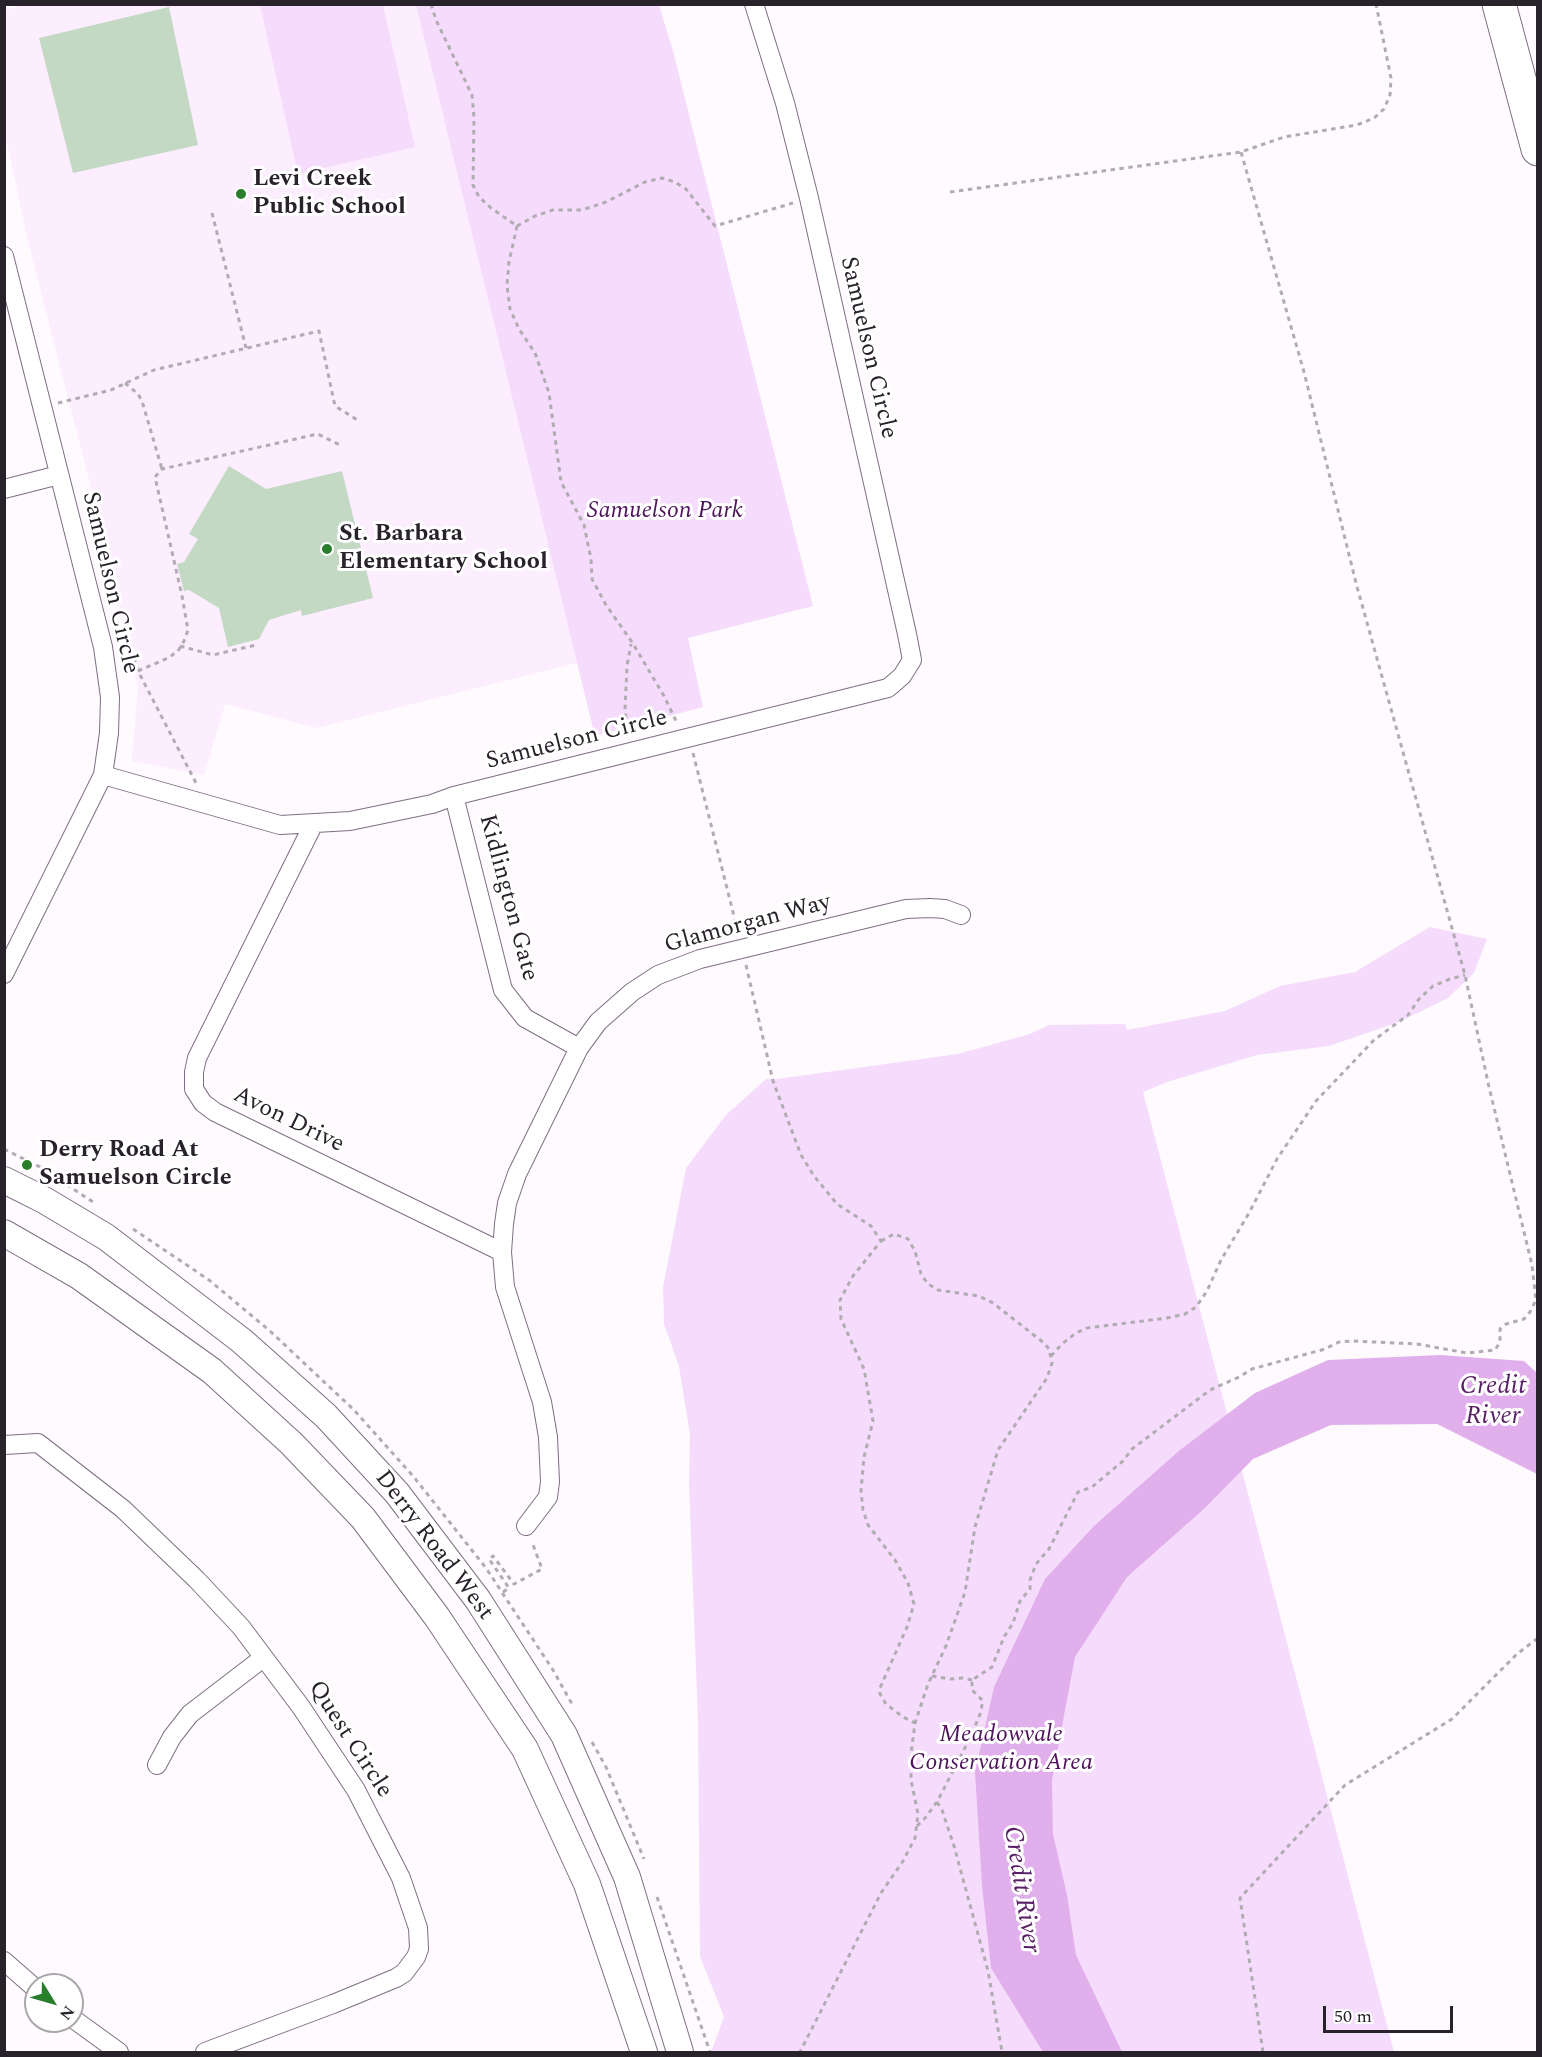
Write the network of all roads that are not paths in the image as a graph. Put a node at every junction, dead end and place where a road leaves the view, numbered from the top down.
1 (754, 4) edge
2 (1499, 4) edge
3 (1538, 149) edge
4 (5, 260) edge
5 (59, 475) junction
6 (4, 489) edge
7 (103, 775) junction
8 (454, 796) junction
9 (314, 823) junction
10 (961, 915) dead end
11 (4, 974) edge
12 (579, 1048) junction
13 (4, 1180) edge
14 (4, 1233) edge
15 (502, 1252) junction
16 (4, 1445) edge
17 (526, 1526) road end
18 (263, 1658) junction
19 (157, 1765) dead end
20 (4, 1962) edge
21 (24, 1979) edge
22 (84, 2027) edge
23 (119, 2052) edge
24 (205, 2052) edge
25 (644, 2052) edge
26 (680, 2052) edge

1 - 8 street, Samuelson Circle
2 - 3 highway
4 - 5 street, Samuelson Circle
5 - 6 street
5 - 7 street, Samuelson Circle
7 - 9 street, Samuelson Circle
7 - 11 street
8 - 9 street, Samuelson Circle
8 - 12 street, Kidlington Gate
9 - 15 street, Avon Drive
10 - 12 street, Glamorgan Way
12 - 15 street, Glamorgan Way
13 - 26 main road, Derry Road West
14 - 25 main road, Derry Road West
15 - 17 street, Glamorgan Way
16 - 18 street, Quest Circle
18 - 19 street
18 - 24 street, Quest Circle
20 - 21 street
22 - 23 street

